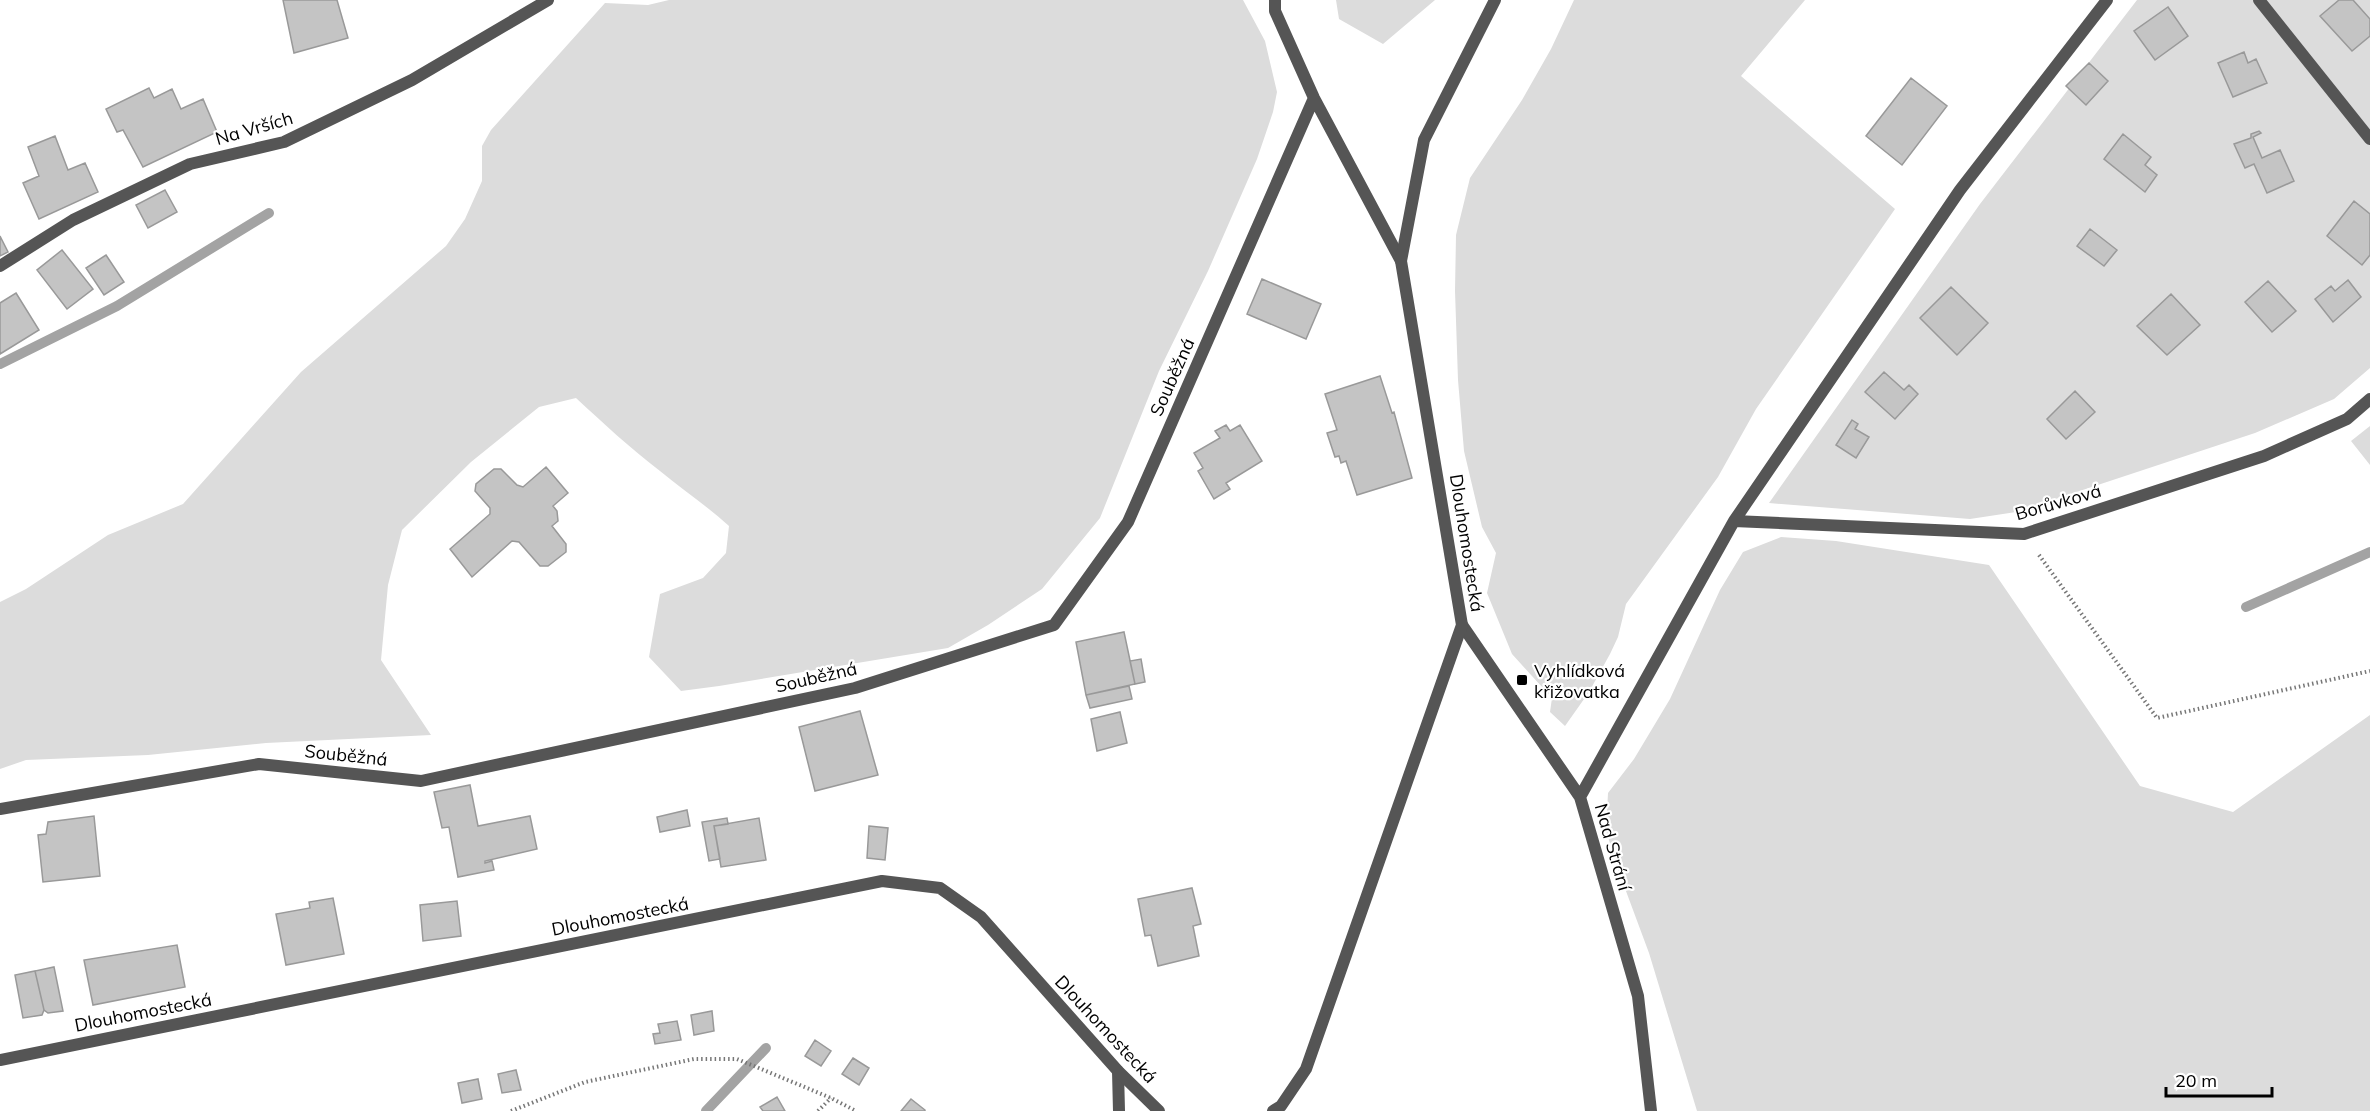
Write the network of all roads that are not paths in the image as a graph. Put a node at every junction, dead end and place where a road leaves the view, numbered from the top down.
1 (548, 0) edge
2 (1275, 0) edge
3 (1495, 0) edge
4 (2106, 0) edge
5 (2259, 0) edge
6 (1314, 98) junction
7 (2370, 139) edge
8 (1401, 261) junction
9 (0, 266) edge
10 (2370, 399) edge
11 (1734, 521) junction
12 (1462, 625) junction
13 (1580, 797) junction
14 (0, 809) edge
15 (0, 1060) edge
16 (1118, 1071) junction
17 (1119, 1111) edge
18 (1159, 1111) edge
19 (1273, 1111) edge
20 (1651, 1111) edge

1 - 9 street, Na Vrších
2 - 6 street
3 - 8 street, Dlouhomostecká
4 - 11 street
5 - 7 street
6 - 8 street
6 - 14 street, Souběžná
8 - 12 street, Dlouhomostecká
10 - 11 street, Borůvková
11 - 13 street
12 - 13 street, Nad Strání
12 - 19 street, Dlouhomostecká
13 - 20 street, Nad Strání
15 - 16 street, Dlouhomostecká
16 - 17 street
16 - 18 street, Dlouhomostecká

